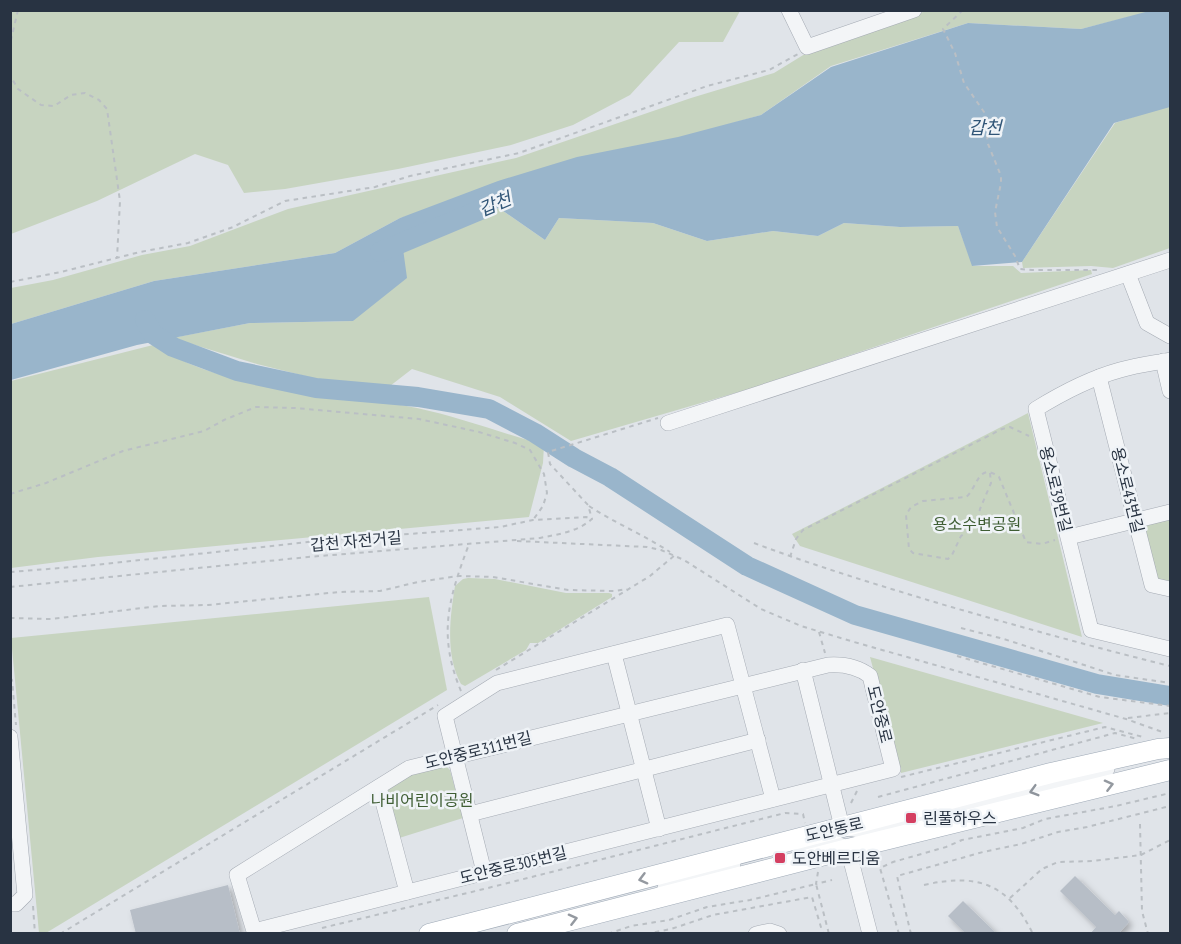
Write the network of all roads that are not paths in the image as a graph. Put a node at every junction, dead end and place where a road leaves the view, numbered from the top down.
1 (789, 10) edge
2 (914, 10) edge
3 (1170, 260) edge
4 (1128, 274) junction
5 (1170, 336) edge
6 (1167, 360) edge
7 (1100, 377) junction
8 (1170, 391) edge
9 (668, 423) dead end
10 (1170, 512) edge
11 (1136, 521) junction
12 (1064, 538) junction
13 (1170, 589) edge
14 (1170, 649) edge
15 (614, 654) junction
16 (803, 670) junction
17 (743, 685) junction
18 (629, 713) junction
19 (10, 737) edge
20 (758, 740) junction
21 (1170, 749) edge
22 (455, 756) junction
23 (644, 770) junction
24 (1170, 770) edge
25 (832, 784) junction
26 (379, 787) junction
27 (13, 791) edge
28 (773, 799) junction
29 (470, 814) junction
30 (842, 827) junction
31 (659, 829) junction
32 (848, 849) junction
33 (484, 872) junction
34 (407, 892) junction
35 (10, 904) edge
36 (254, 932) edge
37 (429, 933) edge
38 (517, 933) edge
39 (756, 933) edge
40 (779, 933) edge
41 (870, 933) edge

1 - 2 street
3 - 4 street
4 - 5 street
4 - 9 street
6 - 7 street, 용소로39번길
6 - 8 street
7 - 11 street, 용소로43번길
7 - 12 street, 용소로39번길
10 - 11 street
11 - 12 street
11 - 13 street, 용소로43번길
12 - 14 street, 용소로39번길
15 - 17 street
15 - 18 street
15 - 22 street
16 - 17 street, 도안중로311번길
16 - 25 street
16 - 25 street, 도안중로
17 - 18 street, 도안중로311번길
17 - 20 street
18 - 22 street, 도안중로311번길
18 - 23 street
19 - 27 street
20 - 23 street
20 - 28 street
21 - 30 main road, 도안동로
22 - 26 street, 도안중로311번길
22 - 29 street
23 - 29 street
23 - 31 street
32 -> 24 main road, 도안동로
25 - 28 street, 도안중로305번길
25 - 30 street
26 - 34 street
26 - 36 street, 도안중로311번길
27 - 35 street
28 - 31 street, 도안중로305번길
29 - 33 street
30 - 32 main road
30 -> 37 main road, 도안동로
31 - 33 street, 도안중로305번길
38 -> 32 main road, 도안동로
32 - 41 street
33 - 34 street, 도안중로305번길
34 - 36 street, 도안중로305번길
39 - 40 street

